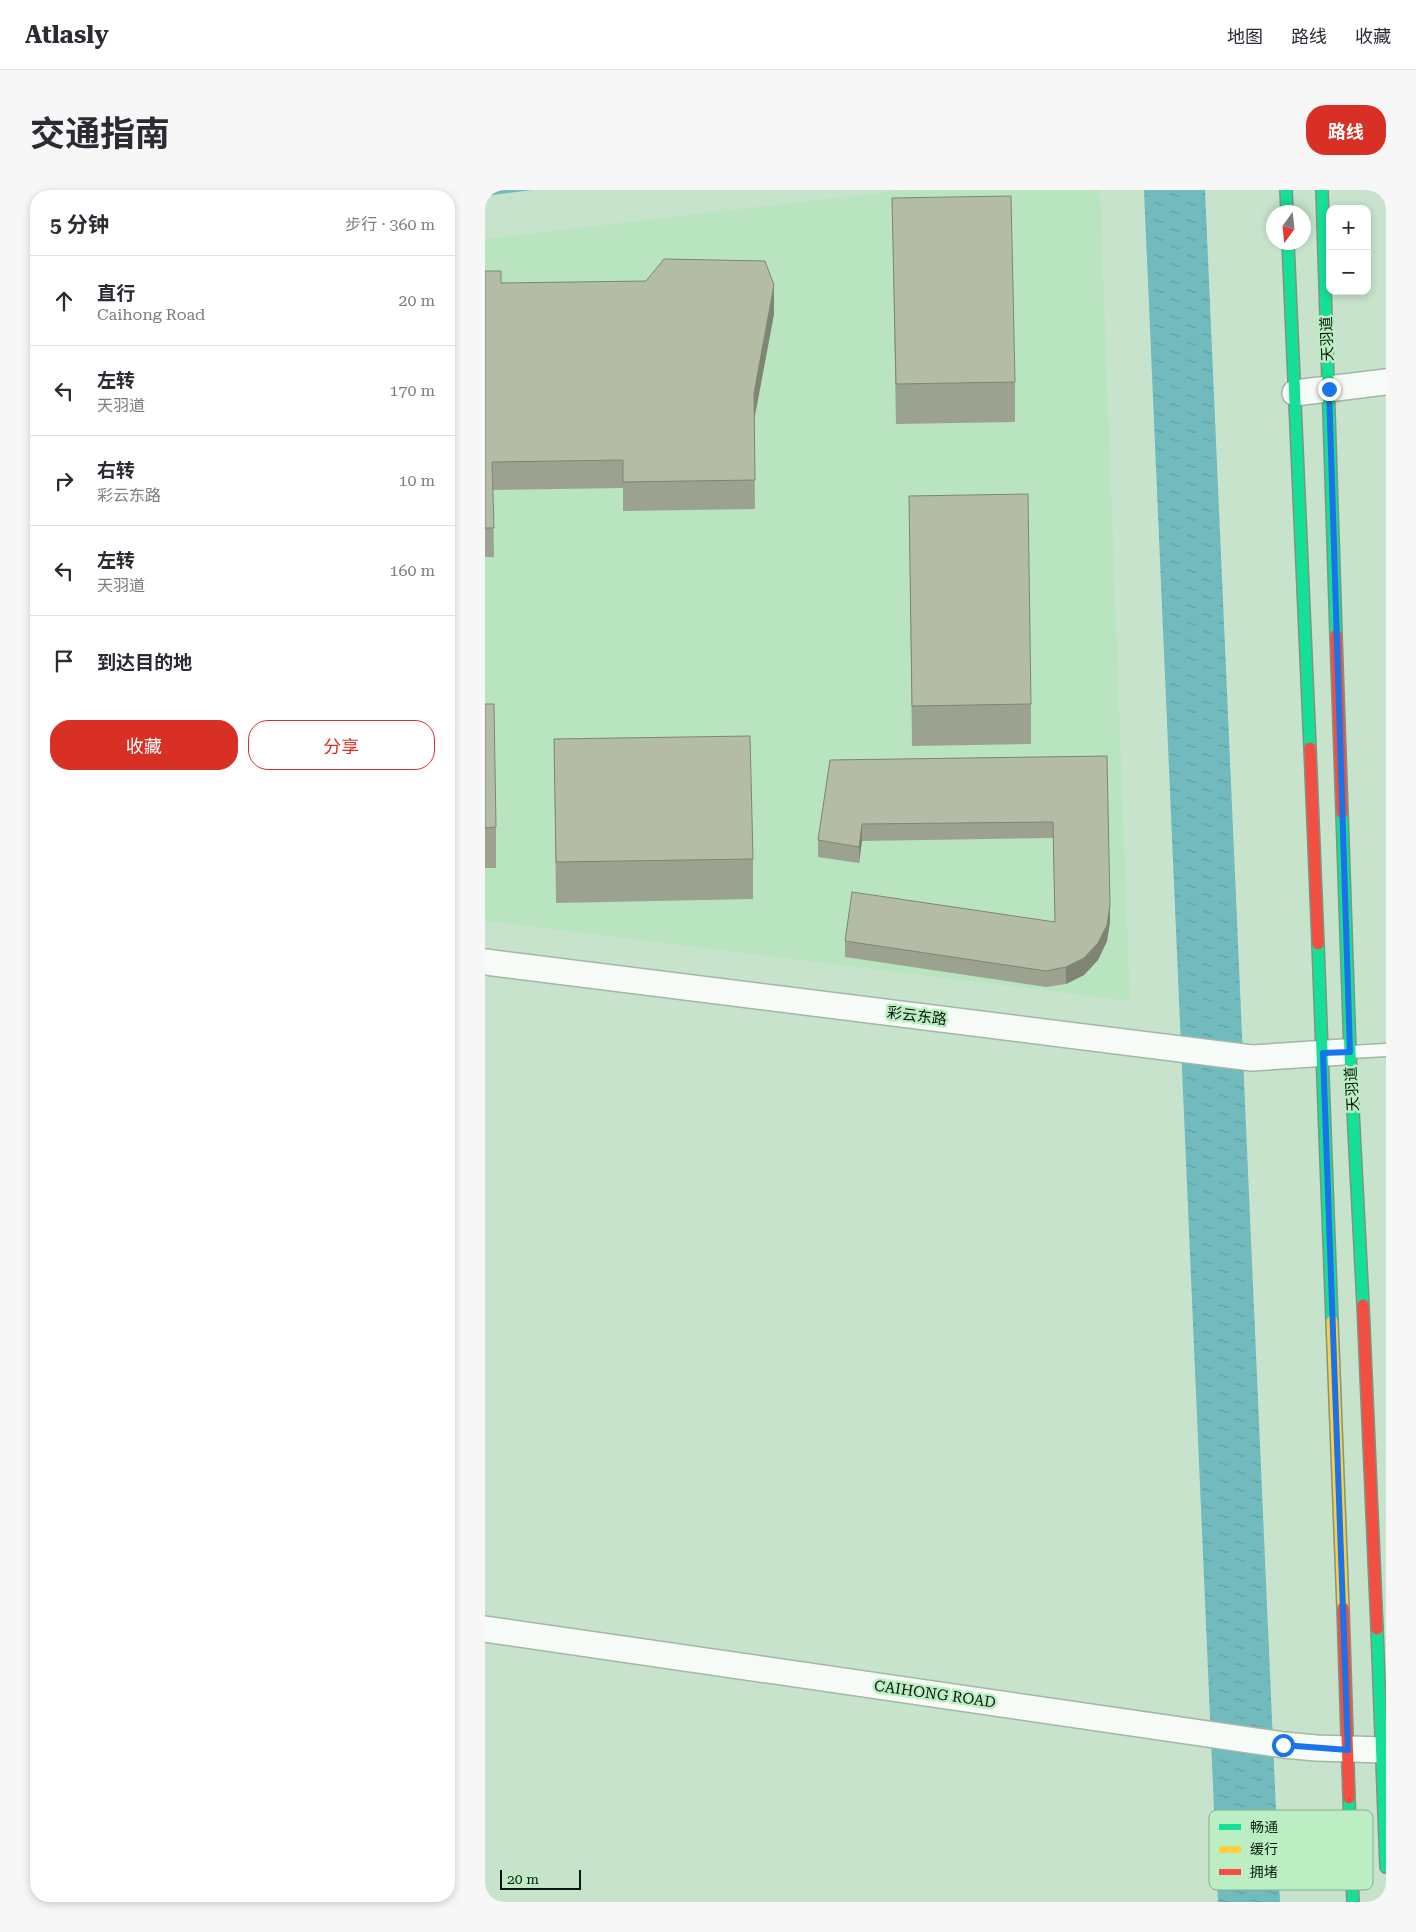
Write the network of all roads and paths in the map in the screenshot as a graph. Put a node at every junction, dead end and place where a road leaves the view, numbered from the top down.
1 (1286, 190) edge
2 (1322, 190) edge
3 (1287, 205) edge
4 (1288, 250) edge
5 (1386, 382) edge
6 (1329, 389) junction
7 (1295, 393) junction
8 (485, 962) edge
9 (1386, 1050) edge
10 (1350, 1052) junction
11 (1323, 1053) junction
12 (485, 1628) edge
13 (1348, 1750) junction
14 (1384, 1750) edge
15 (1350, 1810) edge
16 (1386, 1868) edge

1 - 3 main road
2 - 6 main road, 天羽道
4 - 7 main road, 天羽道
5 - 6 street
6 - 7 street
6 - 10 main road, 天羽道
7 - 11 main road, 天羽道
8 - 11 street, 彩云东路
9 - 10 lane
10 - 11 street, 彩云东路
10 - 14 main road, 天羽道
11 - 13 main road, 天羽道
12 - 13 street, CAIHONG ROAD
13 - 14 street, CAIHONG ROAD
13 - 15 main road, 天羽道
14 - 16 main road, 天羽道

